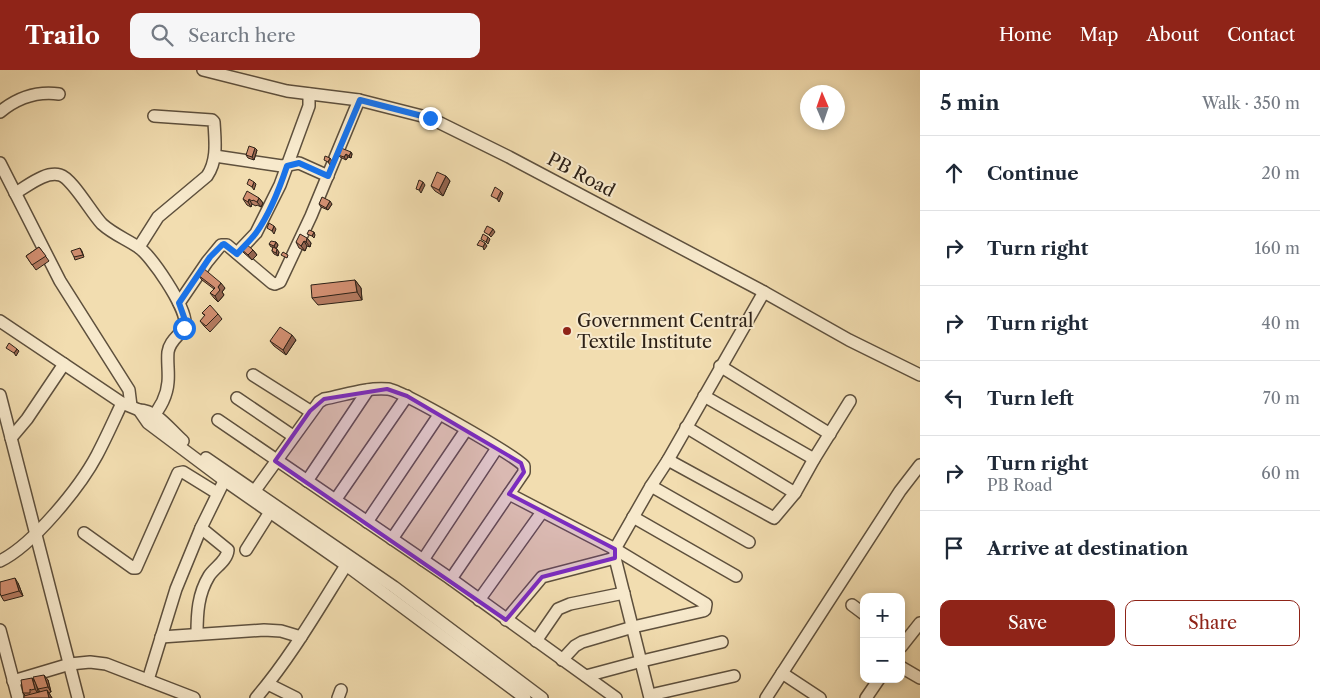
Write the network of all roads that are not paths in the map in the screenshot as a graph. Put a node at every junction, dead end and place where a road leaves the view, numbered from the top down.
1 (203, 70) edge
2 (59, 94) dead end
3 (309, 94) junction
4 (360, 100) junction
5 (0, 112) edge
6 (154, 116) dead end
7 (215, 156) junction
8 (0, 163) edge
9 (287, 166) junction
10 (328, 176) junction
11 (16, 194) junction
12 (139, 247) junction
13 (237, 254) junction
14 (764, 292) junction
15 (179, 303) junction
16 (1, 324) edge
17 (64, 364) junction
18 (720, 366) junction
19 (920, 374) edge
20 (253, 375) dead end
21 (368, 390) junction
22 (0, 395) edge
23 (407, 396) junction
24 (704, 396) junction
25 (237, 398) dead end
26 (850, 401) dead end
27 (131, 406) junction
28 (310, 411) junction
29 (439, 415) junction
30 (152, 419) junction
31 (218, 420) dead end
32 (686, 427) junction
33 (466, 430) junction
34 (830, 434) junction
35 (293, 436) junction
36 (11, 438) junction
37 (497, 448) junction
38 (814, 459) junction
39 (668, 460) junction
40 (275, 461) junction
41 (920, 465) edge
42 (226, 477) junction
43 (307, 481) junction
44 (651, 486) junction
45 (217, 493) junction
46 (795, 493) junction
47 (509, 494) junction
48 (252, 495) junction
49 (336, 499) junction
50 (542, 512) junction
51 (278, 514) junction
52 (633, 517) junction
53 (367, 522) junction
54 (201, 528) junction
55 (84, 533) dead end
56 (36, 534) junction
57 (392, 539) junction
58 (749, 542) dead end
59 (246, 550) dead end
60 (615, 553) junction
61 (423, 560) junction
62 (0, 561) edge
63 (349, 562) junction
64 (736, 576) dead end
65 (451, 579) junction
66 (624, 593) junction
67 (479, 600) junction
68 (852, 605) dead end
69 (860, 611) edge
70 (506, 620) junction
71 (920, 624) edge
72 (633, 627) junction
73 (0, 630) edge
74 (197, 634) junction
75 (161, 637) junction
76 (301, 637) junction
77 (536, 641) junction
78 (907, 641) edge
79 (722, 642) dead end
80 (562, 660) junction
81 (642, 661) junction
82 (70, 664) junction
83 (905, 669) edge
84 (782, 672) junction
85 (586, 676) junction
86 (734, 676) dead end
87 (920, 678) edge
88 (148, 680) junction
89 (14, 681) junction
90 (876, 683) edge
91 (268, 684) junction
92 (526, 696) edge
93 (650, 697) edge
94 (18, 698) edge
95 (78, 698) edge
96 (194, 698) edge
97 (256, 698) edge
98 (296, 698) edge
99 (542, 698) edge
100 (616, 698) edge
101 (766, 698) edge
102 (820, 698) edge
103 (866, 698) edge

1 - 3 street, PB Road
2 - 5 street
3 - 4 street, PB Road
3 - 9 street
4 - 10 street
4 - 14 street, PB Road
6 - 7 street
7 - 9 street
7 - 12 street
8 - 11 street
9 - 10 street
9 - 13 street
10 - 13 street
11 - 12 street
11 - 27 street
12 - 15 street
13 - 15 street
14 - 18 street
14 - 19 street, PB Road
15 - 30 street
16 - 17 street
17 - 27 street
17 - 36 street
18 - 24 street
18 - 34 street
20 - 28 street
21 - 23 street
21 - 28 street
21 - 43 street
22 - 36 street
23 - 29 street
23 - 49 street
24 - 32 street
24 - 38 street
25 - 35 street
26 - 34 street
27 - 30 street
27 - 56 street
28 - 35 street
29 - 33 street
29 - 53 street
30 - 42 street
31 - 40 street
32 - 39 street
32 - 46 street
33 - 37 street
33 - 57 street
34 - 38 street
35 - 40 street
36 - 56 street
37 - 47 street
37 - 61 street
38 - 46 street
39 - 44 street
39 - 46 street
40 - 43 street
40 - 48 street
41 - 84 street
42 - 45 street
42 - 48 street
43 - 49 street
44 - 52 street
44 - 58 street
45 - 54 street
45 - 55 street
47 - 50 street
47 - 65 street
48 - 51 street
49 - 53 street
50 - 60 street
50 - 67 street
51 - 59 street
51 - 63 street
52 - 60 street
52 - 64 street
53 - 57 street
54 - 74 street
54 - 75 street
56 - 62 street
56 - 82 street
57 - 61 street
60 - 66 street
60 - 70 street
60 - 72 street
61 - 65 street
63 - 76 street
63 - 92 street
65 - 67 street
66 - 72 street
66 - 77 street
67 - 70 street
68 - 69 street
70 - 77 street
71 - 78 street
72 - 80 street
72 - 81 street
73 - 89 street
74 - 75 street
74 - 76 street
75 - 88 street
76 - 91 street
77 - 80 street
79 - 81 street
80 - 85 street
81 - 85 street
81 - 93 street
82 - 88 street
82 - 89 street
82 - 95 street
83 - 87 street
84 - 101 street
84 - 102 street
85 - 100 street
86 - 93 street
88 - 96 street
89 - 94 street
90 - 103 street
91 - 97 street
91 - 98 street
92 - 99 street

